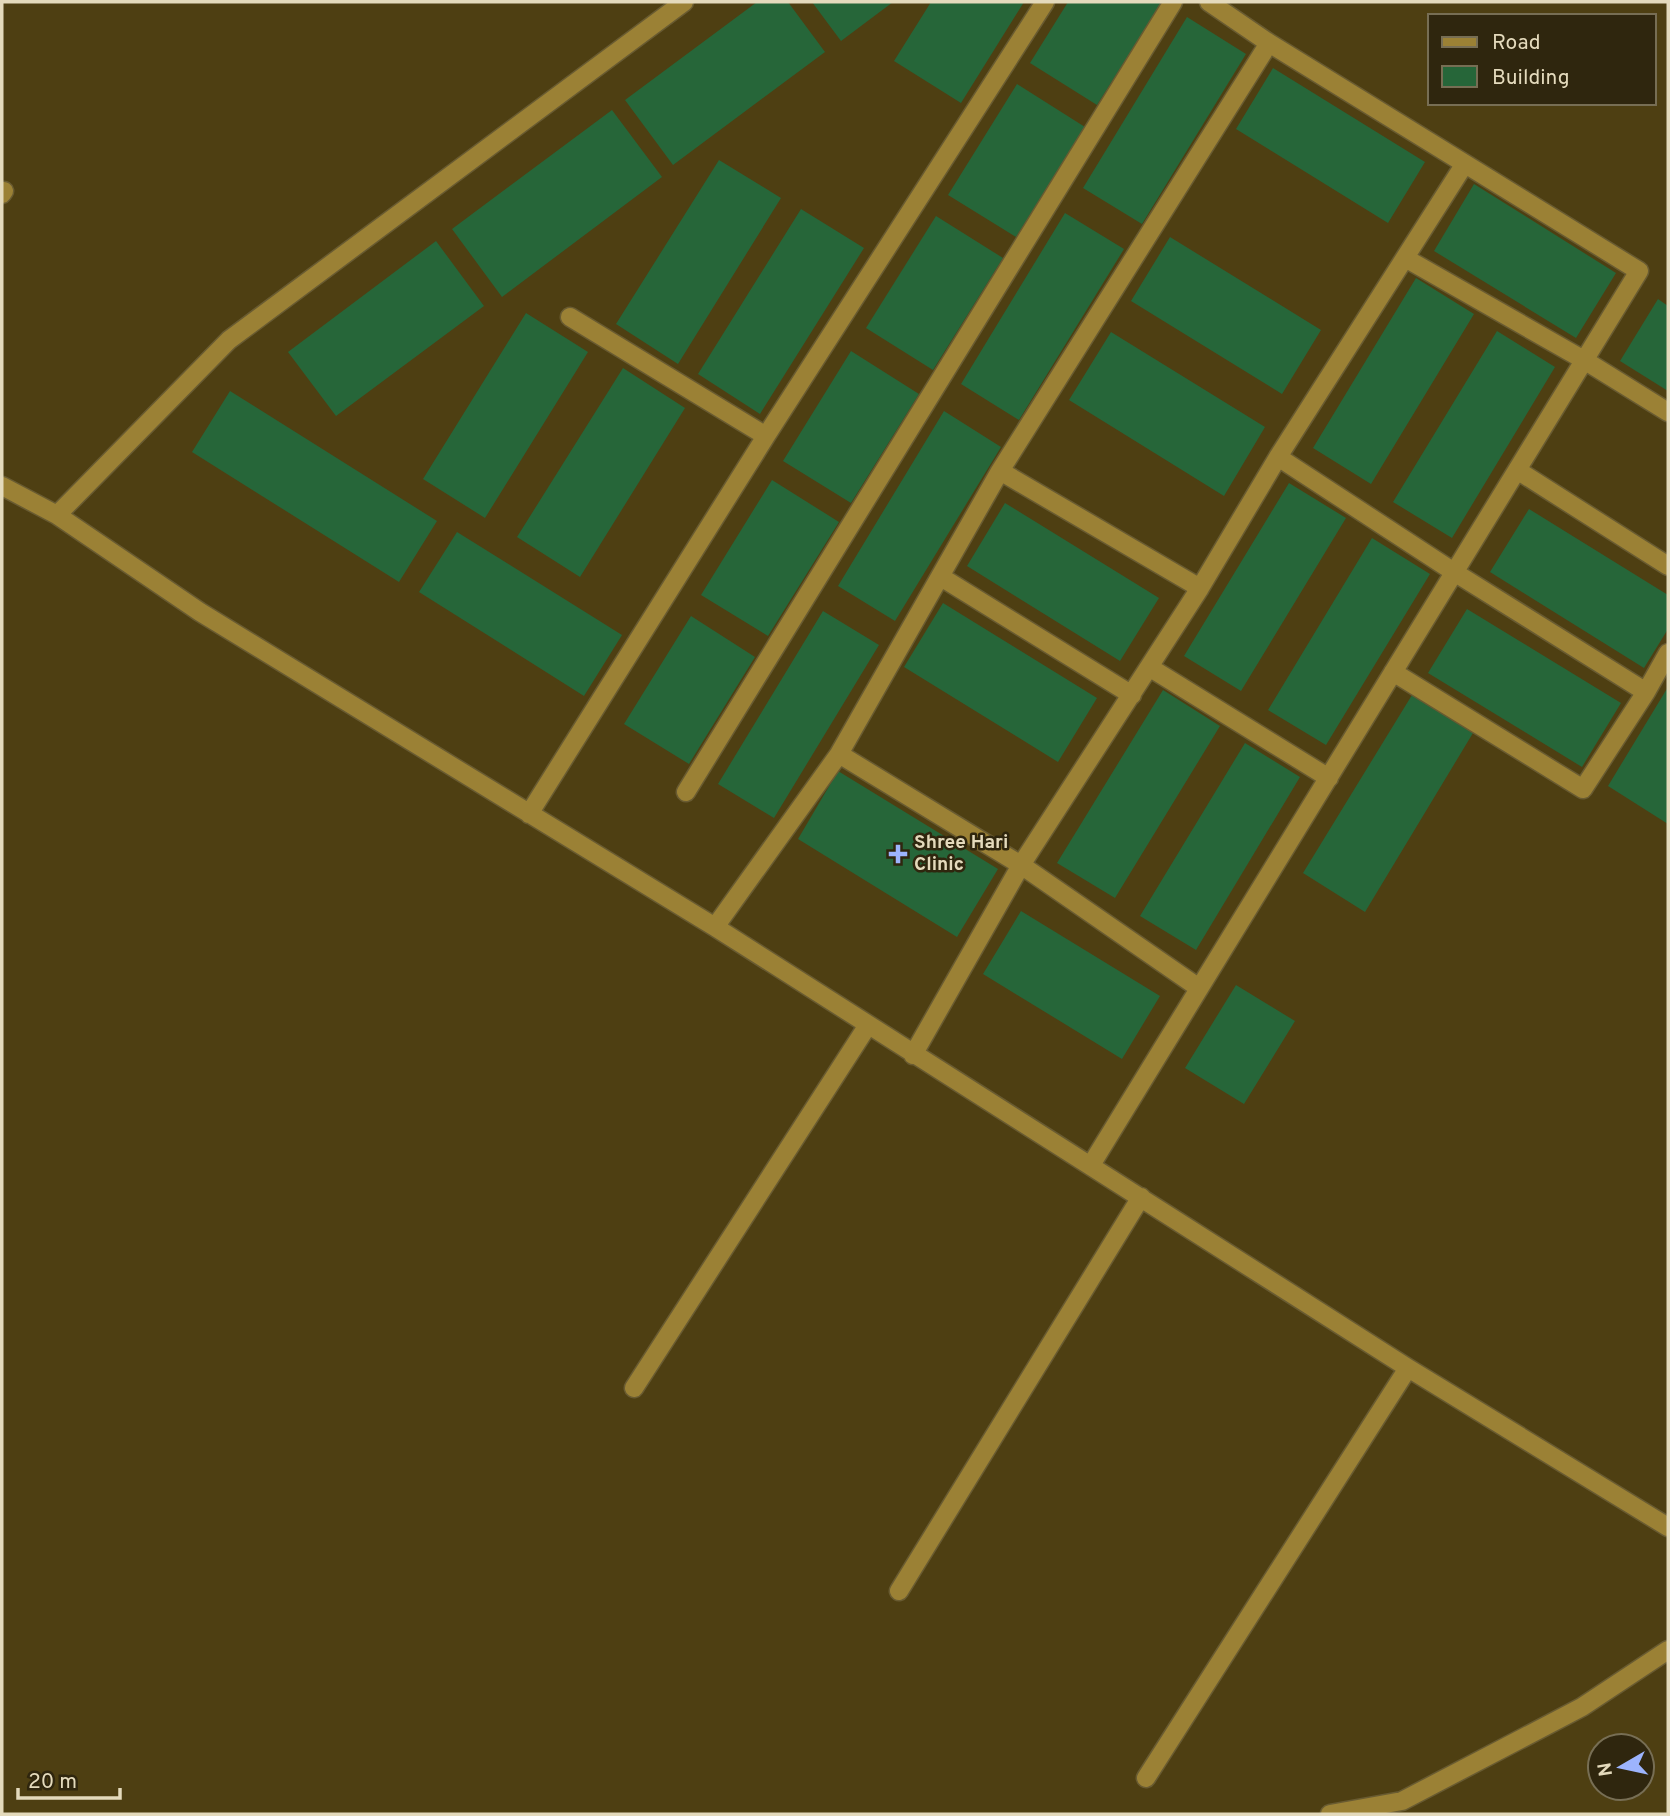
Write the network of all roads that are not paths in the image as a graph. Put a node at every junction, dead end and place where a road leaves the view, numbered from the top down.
1 (684, 2) edge
2 (1045, 2) edge
3 (1173, 2) edge
4 (1209, 2) edge
5 (1269, 43) junction
6 (1464, 165) junction
7 (1405, 258) junction
8 (570, 317) dead end
9 (1584, 360) junction
10 (1668, 412) edge
11 (765, 436) junction
12 (1278, 457) junction
13 (1517, 470) junction
14 (1000, 471) junction
15 (2, 486) edge
16 (57, 515) junction
17 (1668, 566) edge
18 (1454, 572) junction
19 (941, 577) junction
20 (1200, 588) junction
21 (1668, 653) edge
22 (1149, 667) junction
23 (1393, 672) junction
24 (1646, 692) junction
25 (1132, 695) junction
26 (839, 754) junction
27 (1329, 778) junction
28 (686, 792) dead end
29 (529, 814) junction
30 (1021, 865) junction
31 (715, 927) junction
32 (1199, 988) junction
33 (868, 1025) junction
34 (913, 1055) junction
35 (1091, 1165) junction
36 (1141, 1197) junction
37 (1408, 1368) junction
38 (634, 1388) dead end
39 (1668, 1527) edge
40 (899, 1591) dead end
41 (1668, 1650) edge
42 (1146, 1778) dead end
43 (1330, 1814) edge

1 - 16 street
2 - 11 street
3 - 28 street
4 - 5 street
5 - 6 street
5 - 14 street
6 - 7 street
6 - 9 street
7 - 9 street
7 - 12 street
8 - 11 street
9 - 10 street
9 - 13 street
11 - 29 street
12 - 18 street
12 - 20 street
13 - 17 street
13 - 18 street
14 - 19 street
14 - 20 street
15 - 16 street
16 - 29 street
18 - 23 street
18 - 24 street
19 - 25 street
19 - 26 street
20 - 22 street
21 - 24 street
22 - 25 street
22 - 27 street
23 - 24 street
23 - 27 street
25 - 30 street
26 - 30 street
26 - 31 street
27 - 32 street
29 - 31 street
30 - 32 street
30 - 34 street
31 - 33 street
32 - 35 street
33 - 34 street
33 - 38 street
34 - 35 street
35 - 36 street
36 - 37 street
36 - 40 street
37 - 39 street
37 - 42 street
41 - 43 street

